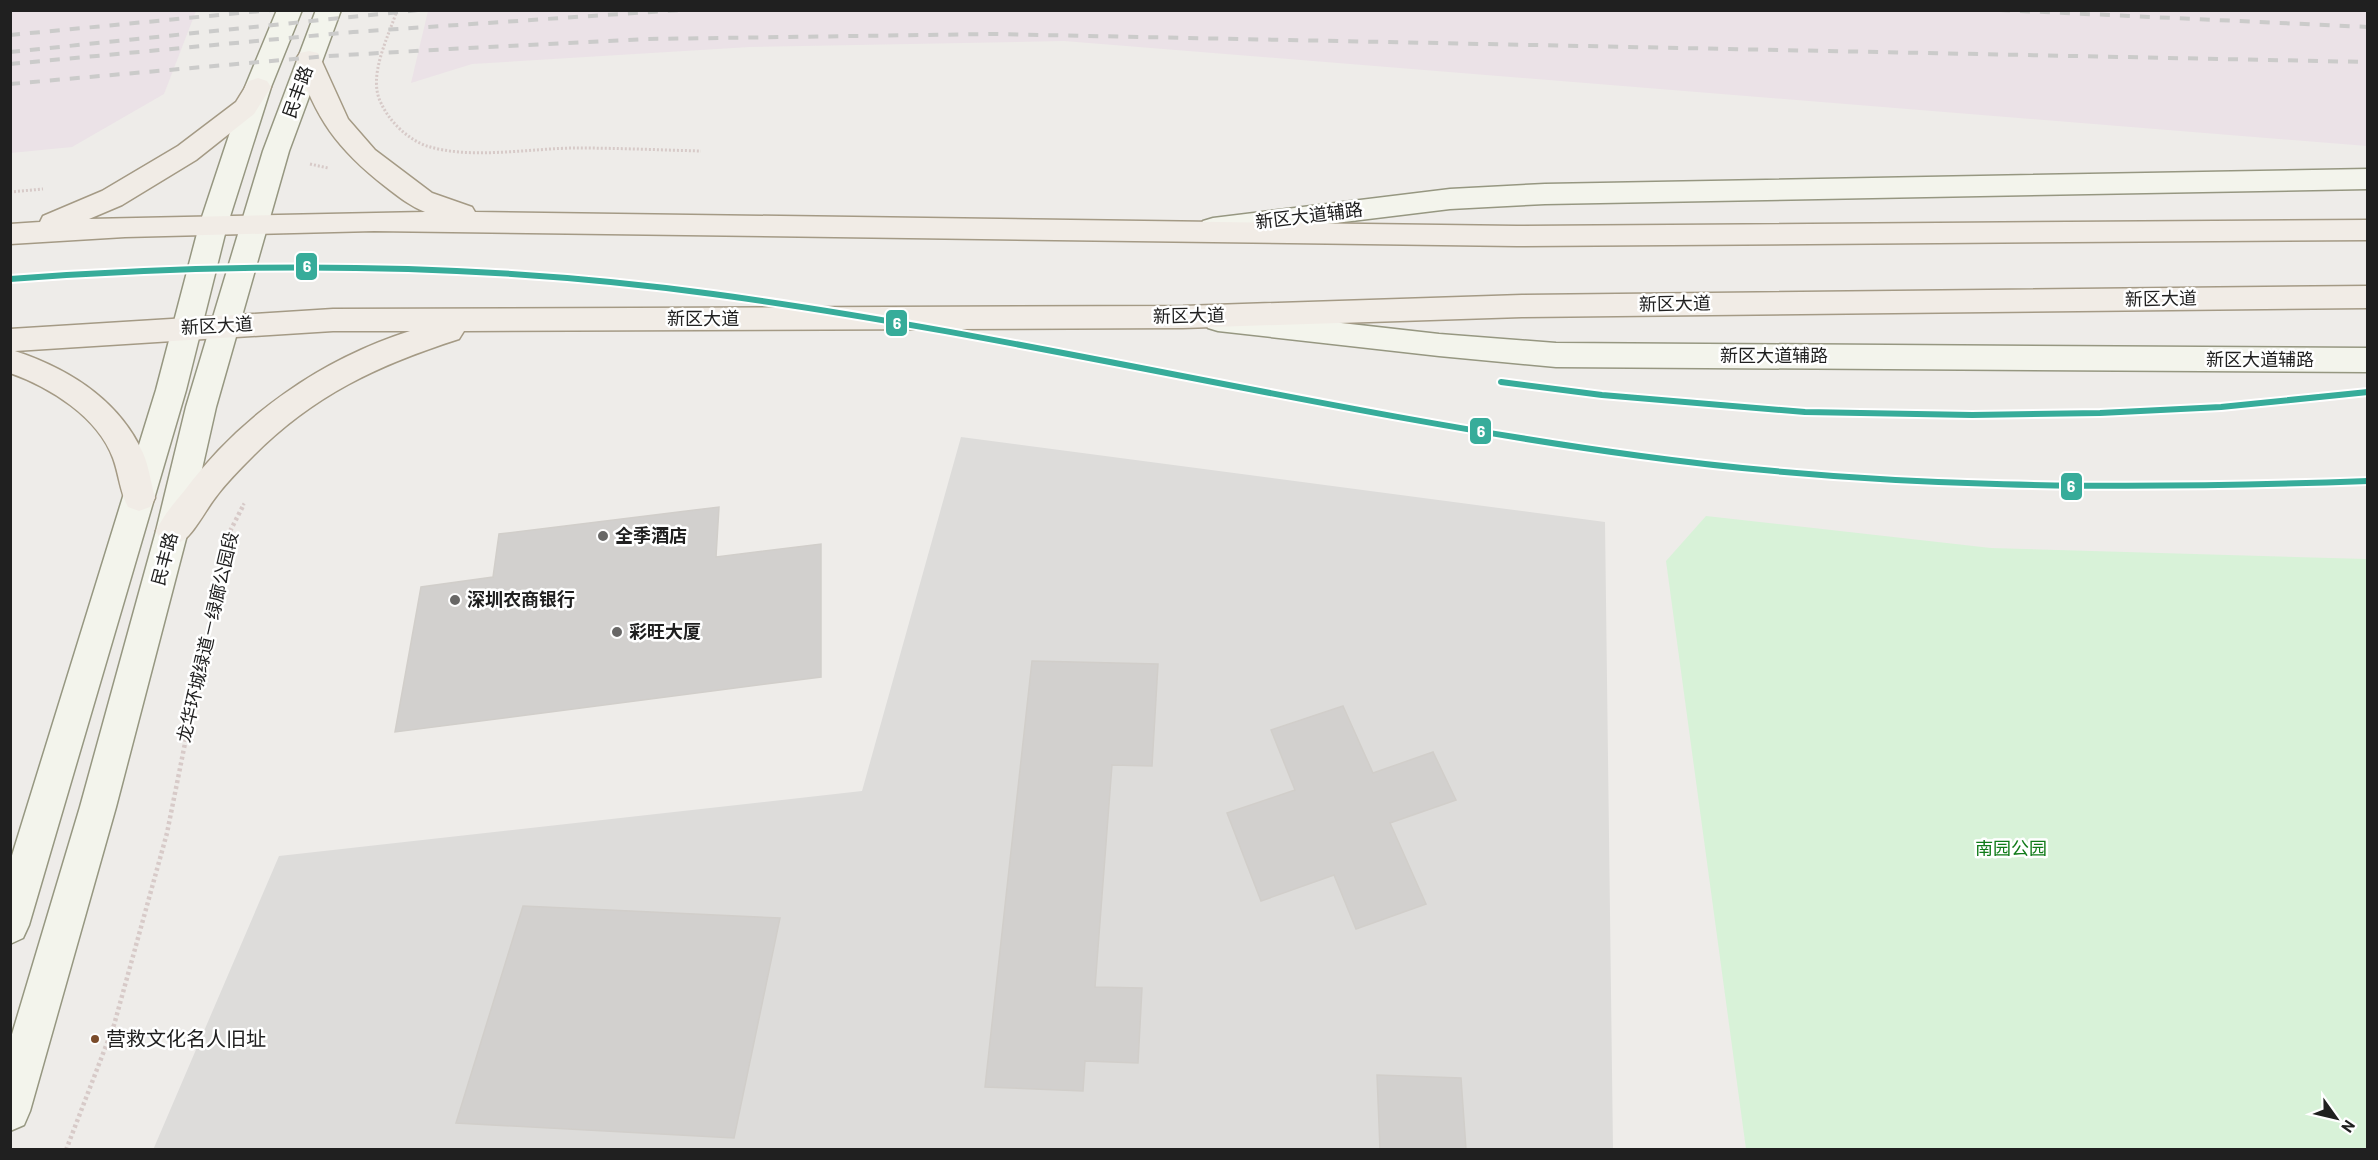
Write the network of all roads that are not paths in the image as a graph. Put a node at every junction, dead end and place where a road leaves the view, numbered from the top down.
1 (290, 10) edge
2 (329, 10) edge
3 (309, 59) junction
4 (258, 87) junction
5 (2367, 179) edge
6 (496, 222) junction
7 (255, 223) junction
8 (213, 226) junction
9 (2367, 230) edge
10 (1186, 231) junction
11 (15, 234) edge
12 (2367, 297) edge
13 (1183, 316) junction
14 (492, 320) junction
15 (225, 326) junction
16 (186, 328) junction
17 (10, 340) edge
18 (2367, 360) edge
19 (10, 361) edge
20 (139, 498) junction
21 (172, 531) junction
22 (10, 925) edge
23 (10, 1111) edge

1 - 4 main road, 民丰路
2 - 3 main road, 民丰路
3 - 6 main road
3 - 7 main road, 民丰路
4 - 8 main road, 民丰路
4 - 11 main road
5 - 10 main road, 新区大道辅路
6 - 7 main road
6 - 10 main road
7 - 8 main road
7 - 15 main road, 民丰路
8 - 11 main road
8 - 16 main road, 民丰路
9 - 10 main road
12 - 13 main road, 新区大道
13 - 14 main road, 新区大道
13 - 18 main road, 新区大道辅路
14 - 15 main road, 新区大道
14 - 21 main road
15 - 16 main road, 新区大道
15 - 21 main road, 民丰路
16 - 17 main road, 新区大道
16 - 20 main road, 民丰路
19 - 20 main road
20 - 22 main road, 民丰路
21 - 23 main road, 民丰路

